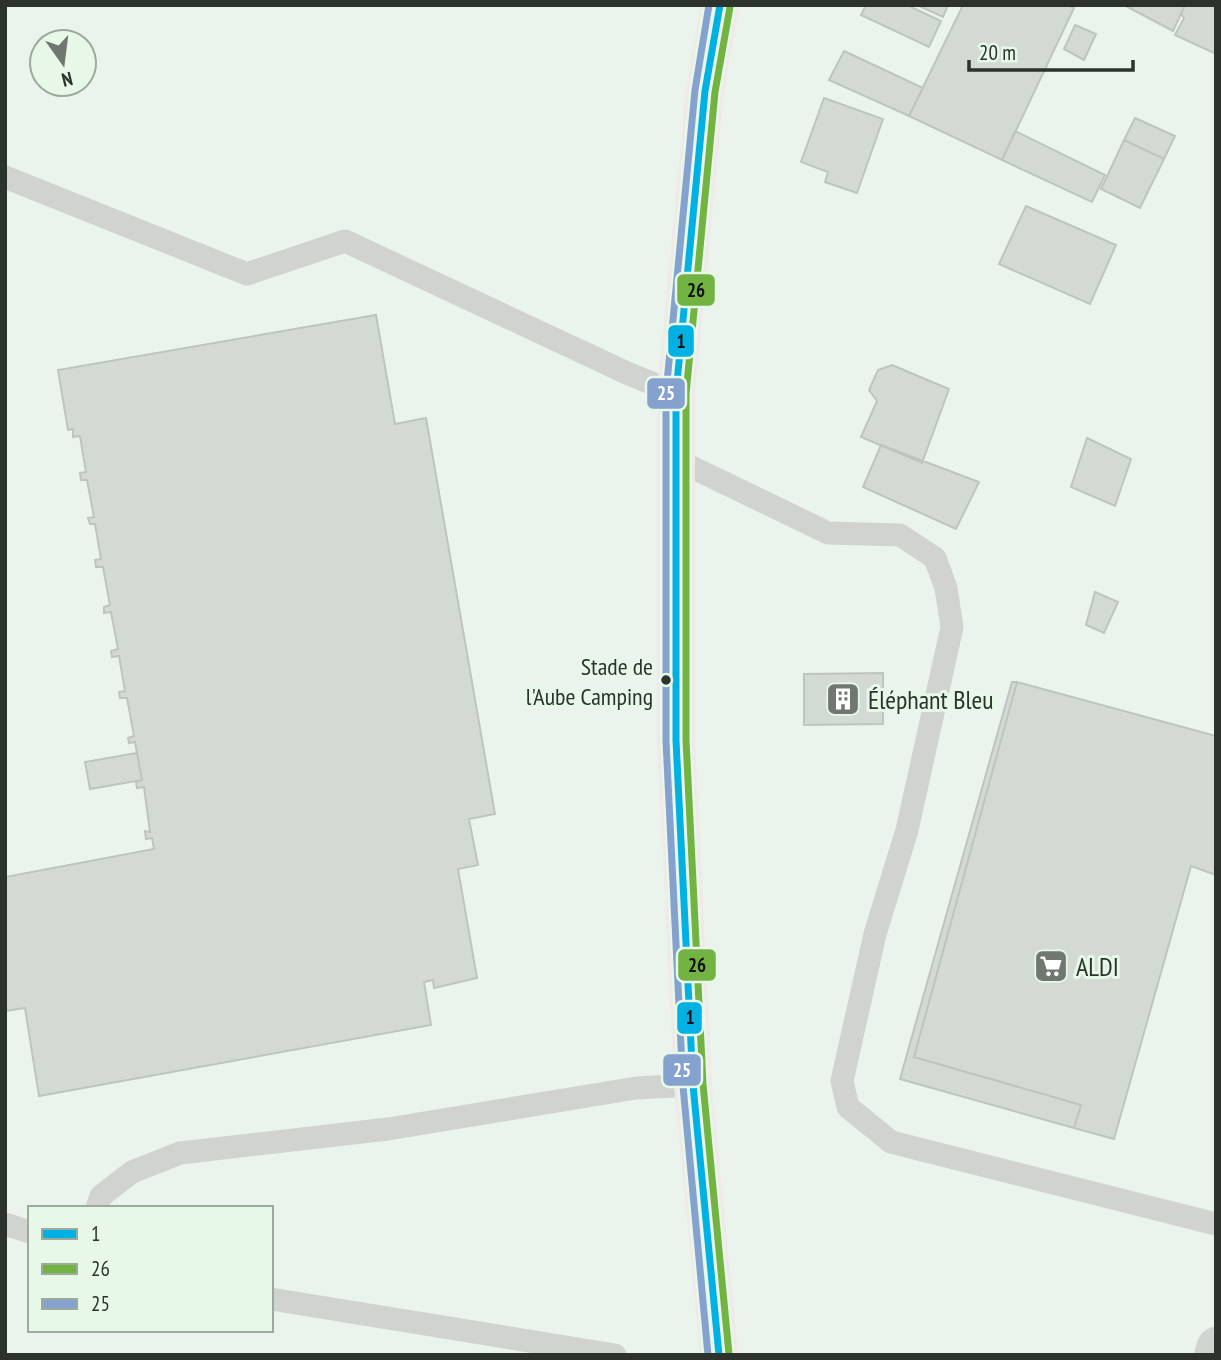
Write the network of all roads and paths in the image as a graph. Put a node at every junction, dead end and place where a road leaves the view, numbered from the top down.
1 (720, 5) edge
2 (5, 177) edge
3 (676, 393) junction
4 (677, 460) junction
5 (693, 1085) junction
6 (98, 1206) edge
7 (5, 1224) edge
8 (1216, 1224) edge
9 (28, 1231) edge
10 (273, 1299) edge
11 (1216, 1346) edge
12 (615, 1355) edge
13 (719, 1355) edge
14 (1213, 1355) edge

1 - 3 main road
2 - 3 lane
3 - 4 main road
4 - 5 main road
4 - 8 lane
5 - 6 lane
5 - 13 main road
7 - 9 lane
10 - 12 lane
11 - 14 street

